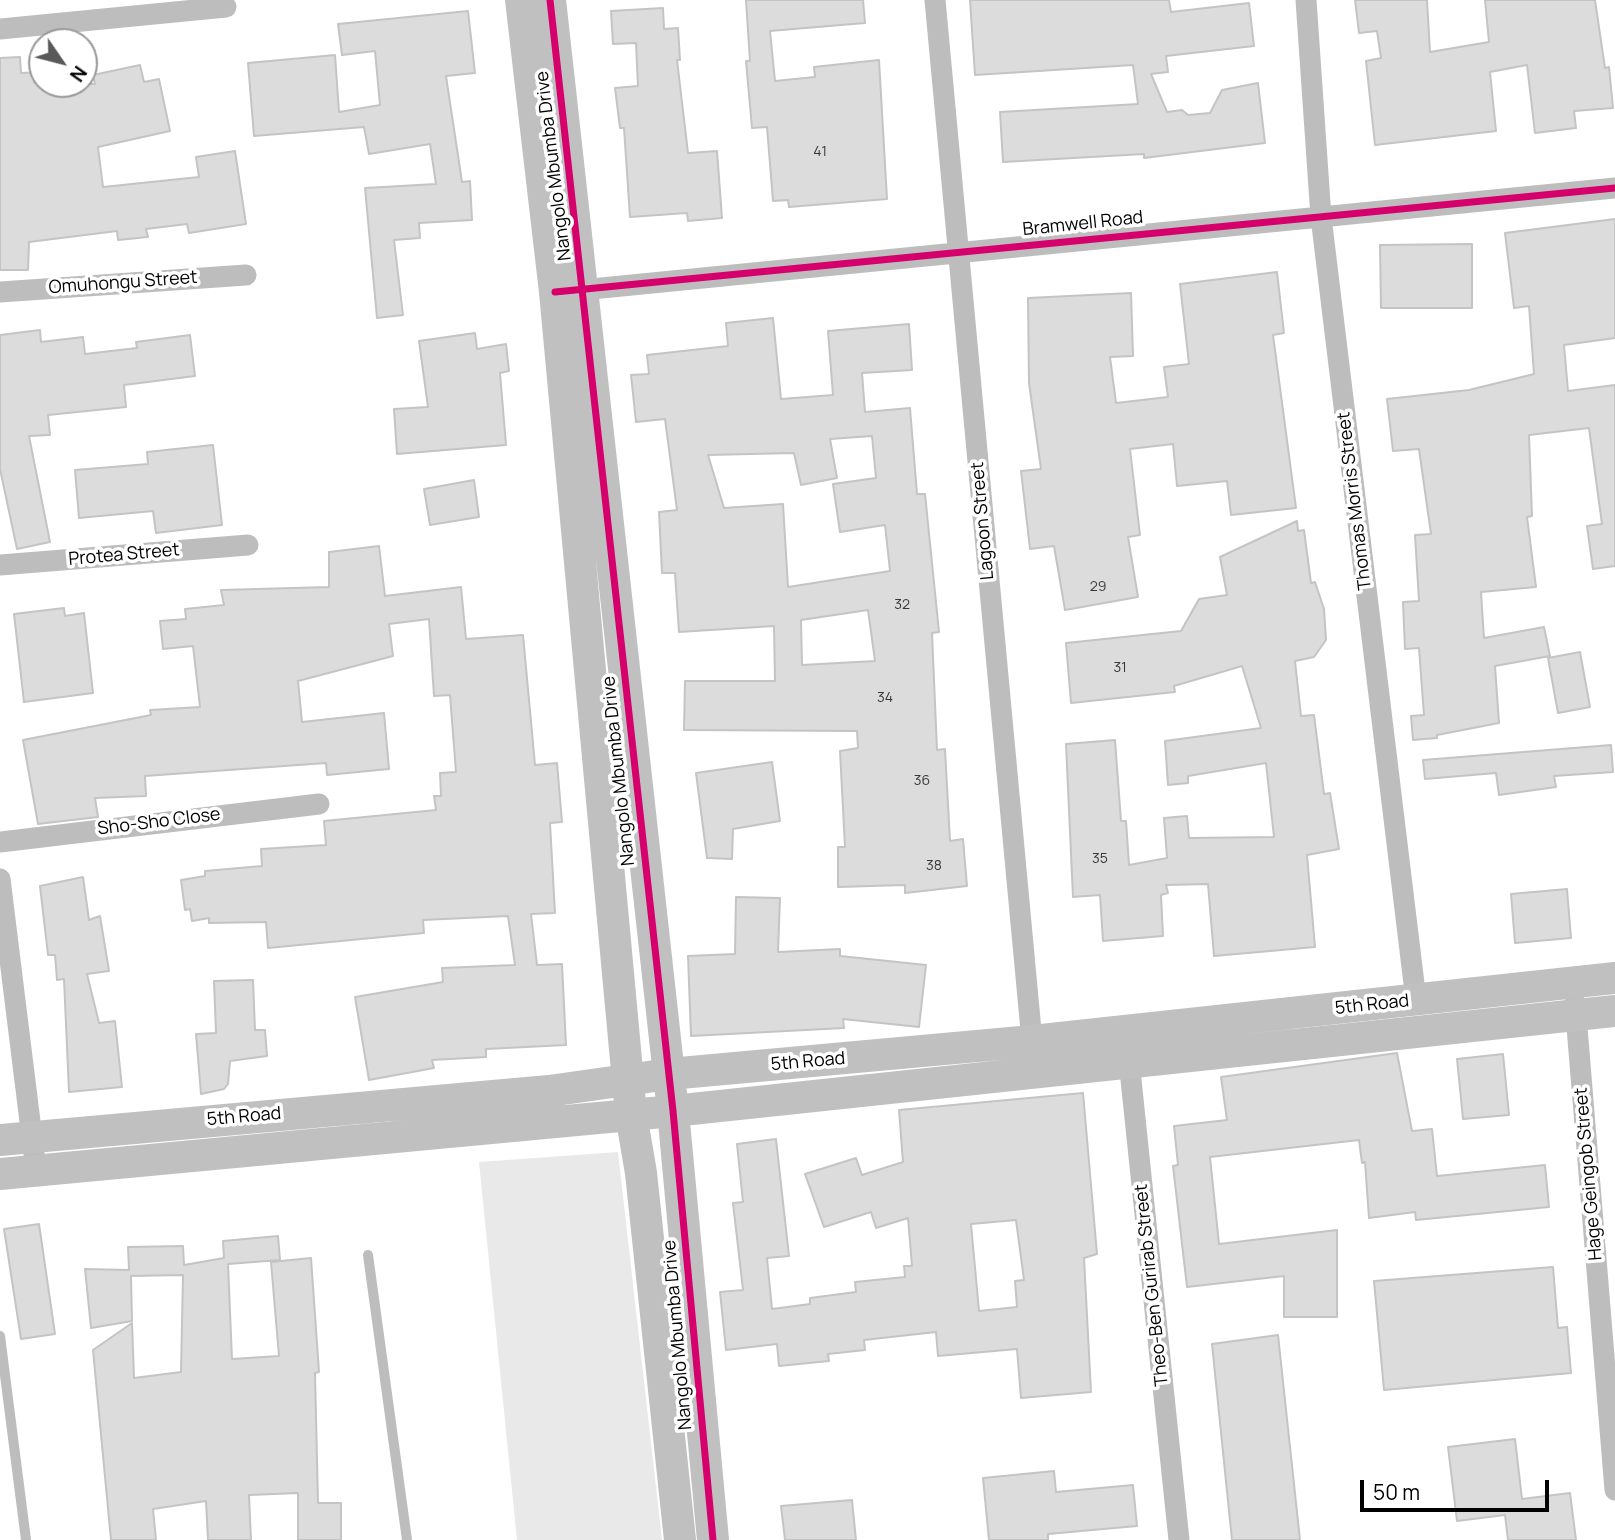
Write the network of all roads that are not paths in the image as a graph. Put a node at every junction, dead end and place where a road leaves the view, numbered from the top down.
1 (521, 0) edge
2 (550, 0) edge
3 (935, 0) edge
4 (1306, 0) edge
5 (226, 7) dead end
6 (0, 30) edge
7 (1615, 188) edge
8 (1321, 217) junction
9 (958, 252) junction
10 (246, 275) dead end
11 (569, 291) junction
12 (0, 292) edge
13 (248, 545) dead end
14 (0, 565) edge
15 (318, 804) dead end
16 (0, 842) edge
17 (0, 879) edge
18 (1615, 978) edge
19 (1574, 983) junction
20 (1416, 1000) junction
21 (1615, 1011) edge
22 (1576, 1015) junction
23 (1126, 1030) junction
24 (1032, 1041) junction
25 (1129, 1062) junction
26 (669, 1074) junction
27 (629, 1080) junction
28 (673, 1111) junction
29 (631, 1114) junction
30 (33, 1136) junction
31 (0, 1140) edge
32 (36, 1170) junction
33 (0, 1174) edge
34 (368, 1255) dead end
35 (0, 1336) edge
36 (1615, 1490) edge
37 (26, 1540) edge
38 (407, 1540) edge
39 (680, 1540) edge
40 (713, 1540) edge
41 (1179, 1540) edge

1 - 11 main road, Nangolo Mbumba Drive
2 - 11 main road, Nangolo Mbumba Drive
3 - 9 street, Lagoon Street
4 - 8 street, Thomas Morris Street
5 - 6 street
7 - 8 street, Bramwell Road
8 - 9 street, Bramwell Road
8 - 20 street, Thomas Morris Street
9 - 11 street, Bramwell Road
9 - 24 street, Lagoon Street
10 - 12 street, Omuhongu Street
11 - 26 main road, Nangolo Mbumba Drive
11 - 27 main road, Nangolo Mbumba Drive
13 - 14 street, Protea Street
15 - 16 street, Sho-Sho Close
17 - 30 street
18 - 19 main road, 5th Road
19 - 20 main road, 5th Road
19 - 22 street, Hage Geingob Street
20 - 23 main road, 5th Road
21 - 22 main road, 5th Road
22 - 25 main road, 5th Road
22 - 36 street, Hage Geingob Street
23 - 24 main road, 5th Road
23 - 25 street, Theo-Ben Gurirab Street
24 - 26 main road, 5th Road
25 - 28 main road, 5th Road
25 - 41 street, Theo-Ben Gurirab Street
26 - 27 main road, 5th Road
26 - 28 main road, Nangolo Mbumba Drive
27 - 29 main road, Nangolo Mbumba Drive
27 - 30 main road, 5th Road
28 - 29 main road, 5th Road
28 - 40 main road, Nangolo Mbumba Drive
29 - 32 main road, 5th Road
29 - 39 main road, Nangolo Mbumba Drive
30 - 31 main road, 5th Road
30 - 32 street
32 - 33 main road, 5th Road
34 - 38 lane
35 - 37 lane

